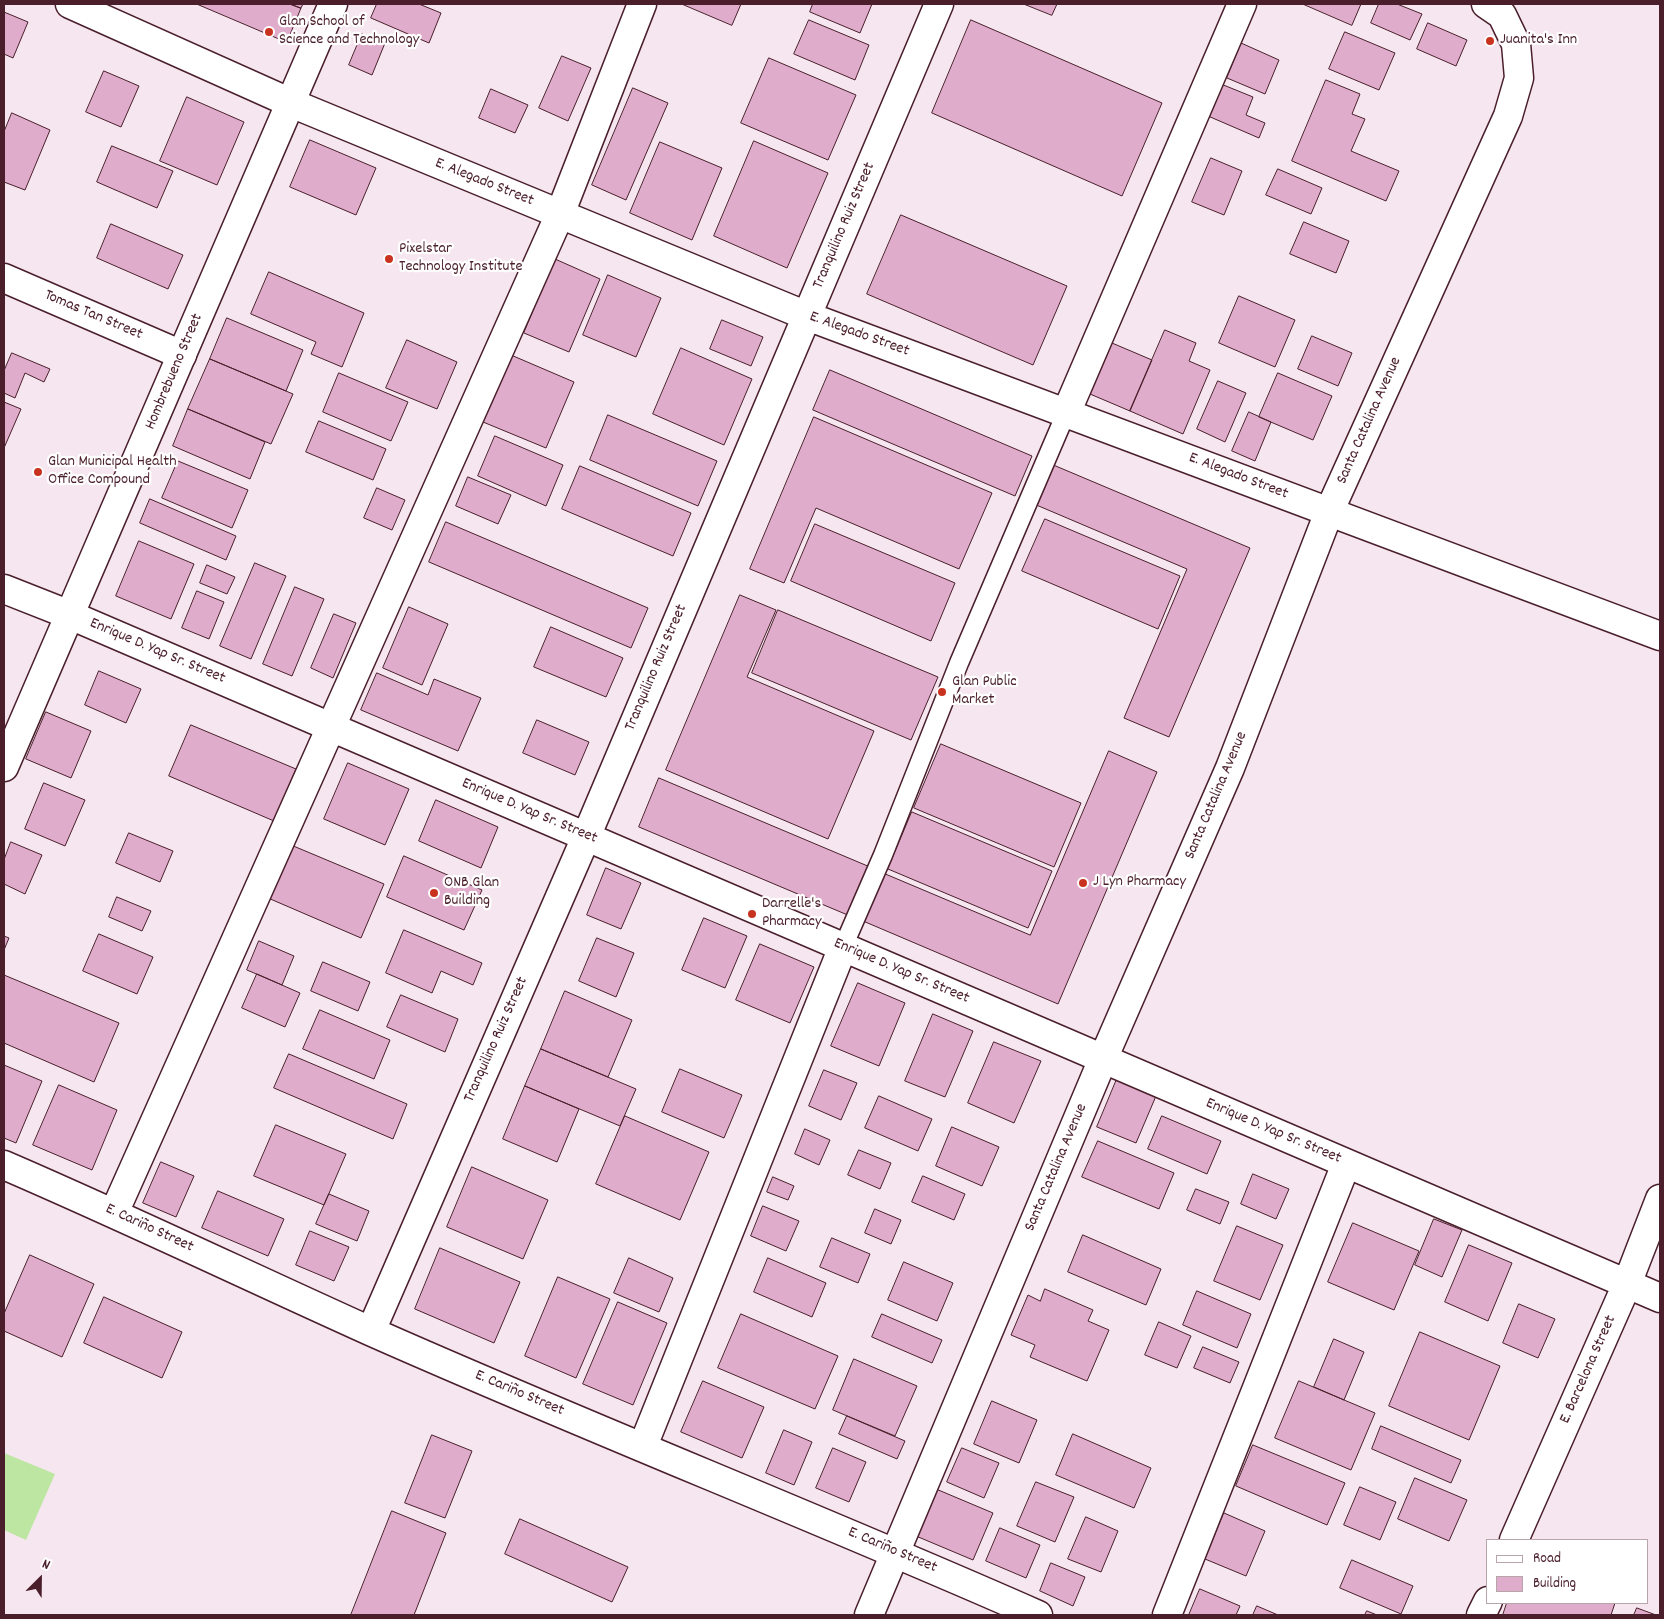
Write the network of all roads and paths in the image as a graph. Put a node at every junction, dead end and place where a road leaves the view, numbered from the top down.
1 (70, 4) edge
2 (333, 4) edge
3 (642, 4) edge
4 (939, 4) edge
5 (1242, 4) edge
6 (1486, 4) edge
7 (291, 103) junction
8 (560, 214) junction
9 (4, 278) edge
10 (806, 316) junction
11 (182, 355) junction
12 (1067, 412) junction
13 (1329, 512) junction
14 (4, 589) edge
15 (70, 615) junction
16 (1660, 636) edge
17 (330, 727) junction
18 (4, 767) edge
19 (586, 837) junction
20 (843, 947) junction
21 (1103, 1059) junction
22 (1346, 1164) junction
23 (4, 1165) edge
24 (1660, 1199) edge
25 (114, 1213) junction
26 (1627, 1284) junction
27 (1660, 1298) edge
28 (371, 1331) junction
29 (643, 1446) junction
30 (1514, 1539) edge
31 (897, 1553) junction
32 (869, 1615) edge
33 (1038, 1615) edge
34 (1167, 1615) edge

1 - 7 street, E. Alegado Street
2 - 7 street, Hombrebueno Street
3 - 8 street
4 - 10 street, Tranquilino Ruiz Street
5 - 12 street
6 - 13 street, Santa Catalina Avenue
7 - 8 street, E. Alegado Street
7 - 11 street, Hombrebueno Street
8 - 10 street, E. Alegado Street
8 - 17 street
9 - 11 street, Tomas Tan Street
10 - 12 street, E. Alegado Street
10 - 19 street, Tranquilino Ruiz Street
11 - 15 street, Hombrebueno Street
12 - 13 street, E. Alegado Street
12 - 20 lane
13 - 16 street, E. Alegado Street
13 - 21 street, Santa Catalina Avenue
14 - 15 street, Enrique D. Yap Sr. Street
15 - 17 street, Enrique D. Yap Sr. Street
15 - 18 street, Hombrebueno Street
17 - 19 street, Enrique D. Yap Sr. Street
17 - 25 street
19 - 20 street, Enrique D. Yap Sr. Street
19 - 28 street, Tranquilino Ruiz Street
20 - 21 street, Enrique D. Yap Sr. Street
20 - 29 street
21 - 22 street, Enrique D. Yap Sr. Street
21 - 31 street, Santa Catalina Avenue
22 - 26 street, Enrique D. Yap Sr. Street
22 - 34 street
23 - 25 street, E. Cariño Street
24 - 26 street, E. Barcelona Street
25 - 28 street, E. Cariño Street
26 - 27 street, Enrique D. Yap Sr. Street
26 - 30 street, E. Barcelona Street
28 - 29 street, E. Cariño Street
29 - 31 street, E. Cariño Street
31 - 32 street, Santa Catalina Avenue
31 - 33 street, E. Cariño Street

